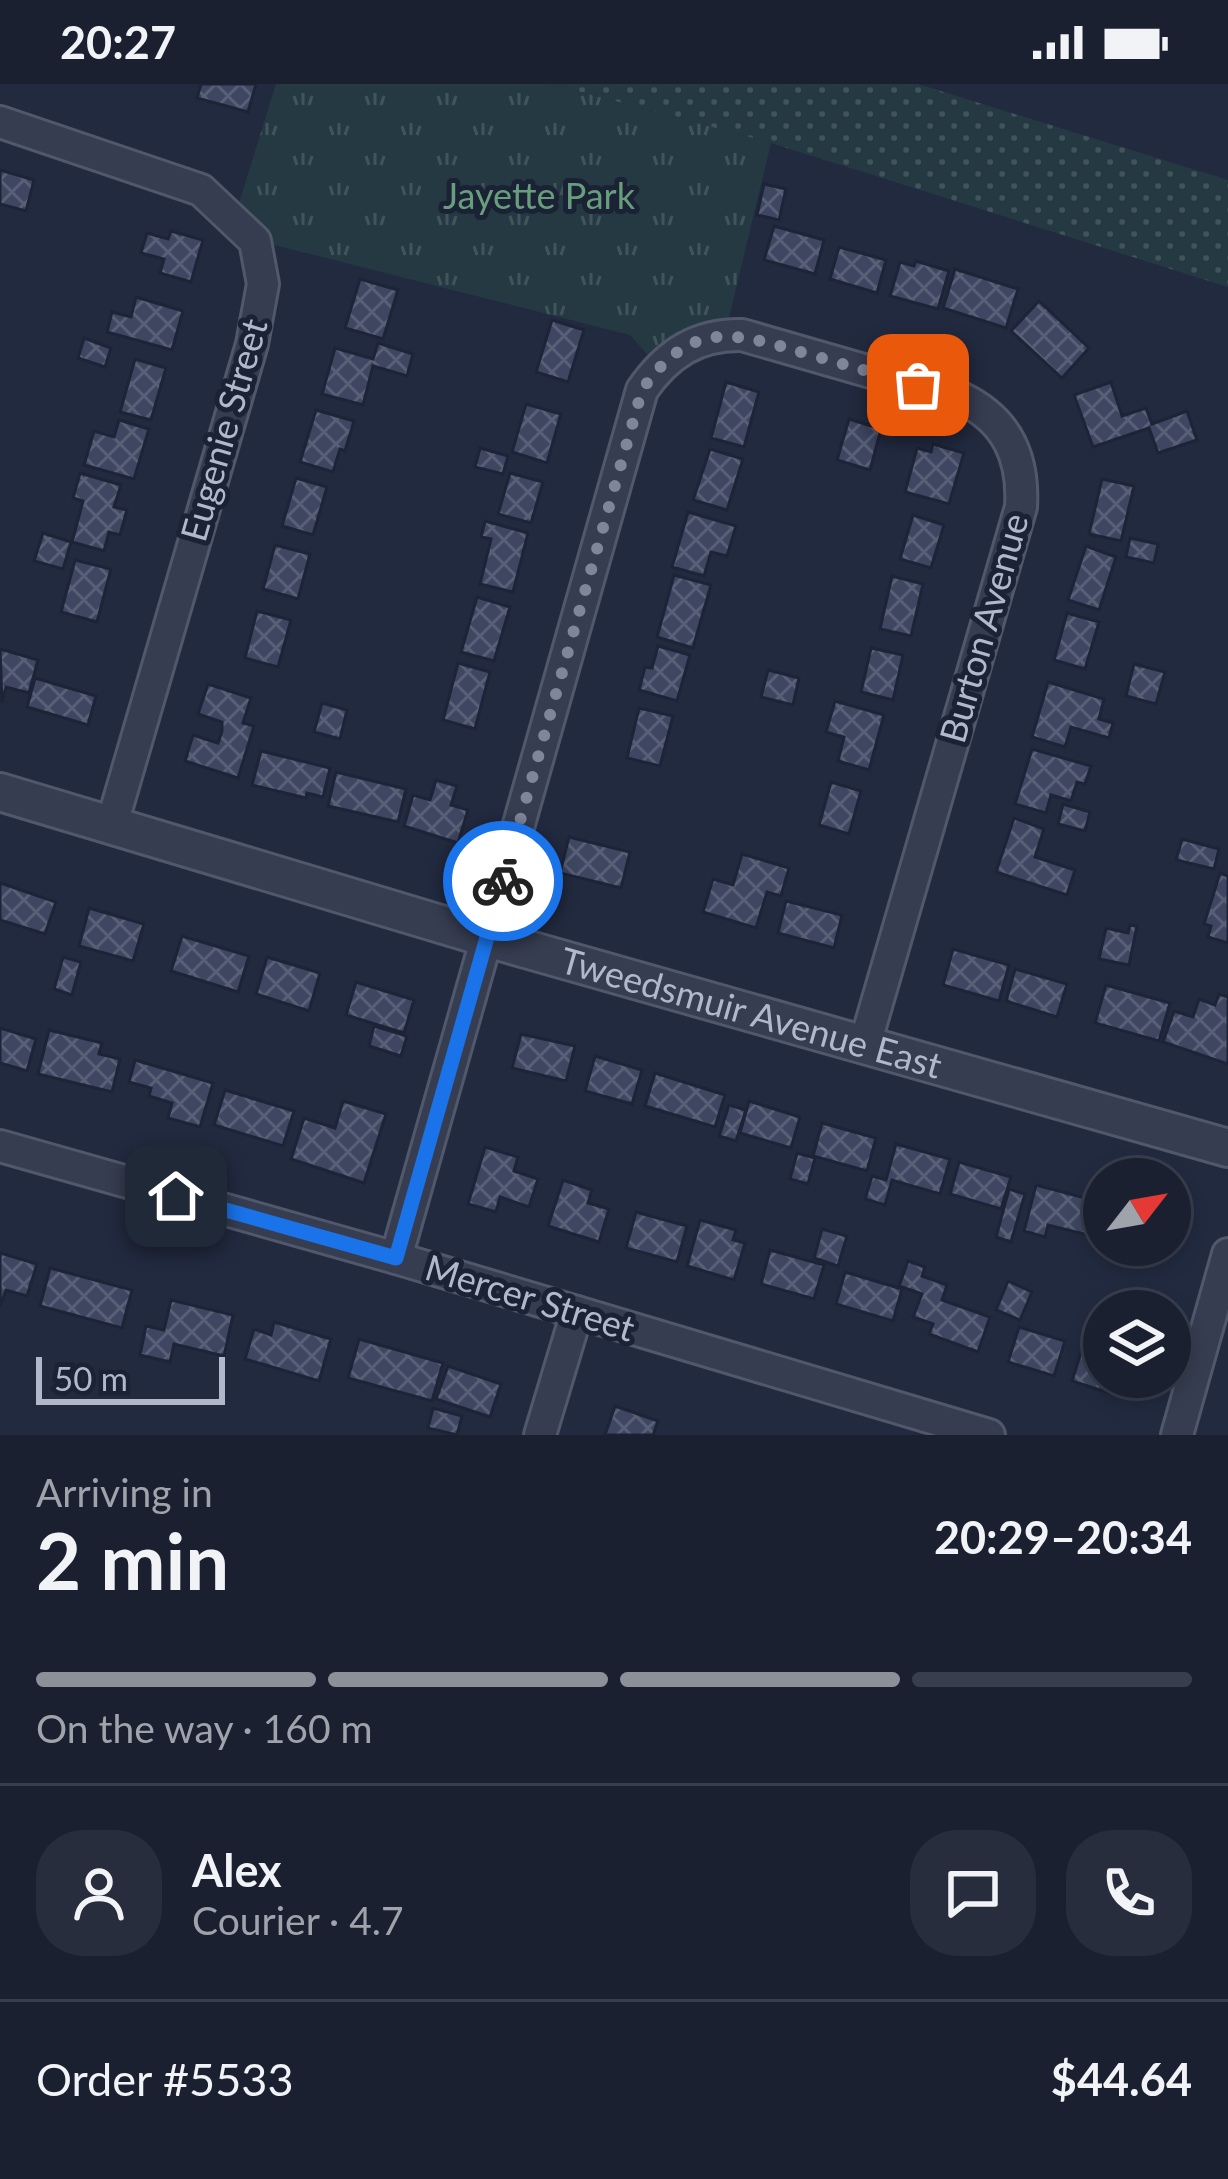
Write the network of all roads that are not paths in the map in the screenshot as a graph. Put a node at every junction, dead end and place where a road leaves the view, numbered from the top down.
1 (0, 122) edge
2 (0, 792) edge
3 (112, 824) junction
4 (487, 938) junction
5 (865, 1043) junction
6 (0, 1146) edge
7 (1228, 1148) edge
8 (1228, 1254) edge
9 (396, 1258) junction
10 (578, 1312) junction
11 (540, 1435) edge
12 (988, 1435) edge
13 (1177, 1435) edge

1 - 3 street, Eugenie Street
2 - 3 street, Tweedsmuir Avenue East
3 - 4 street, Tweedsmuir Avenue East
4 - 5 street, Tweedsmuir Avenue East
4 - 5 street, Burton Avenue
4 - 9 street, Burton Avenue
5 - 7 street, Tweedsmuir Avenue East
6 - 9 street, Mercer Street
8 - 13 street
9 - 10 street, Mercer Street
10 - 11 street
10 - 12 street, Mercer Street

